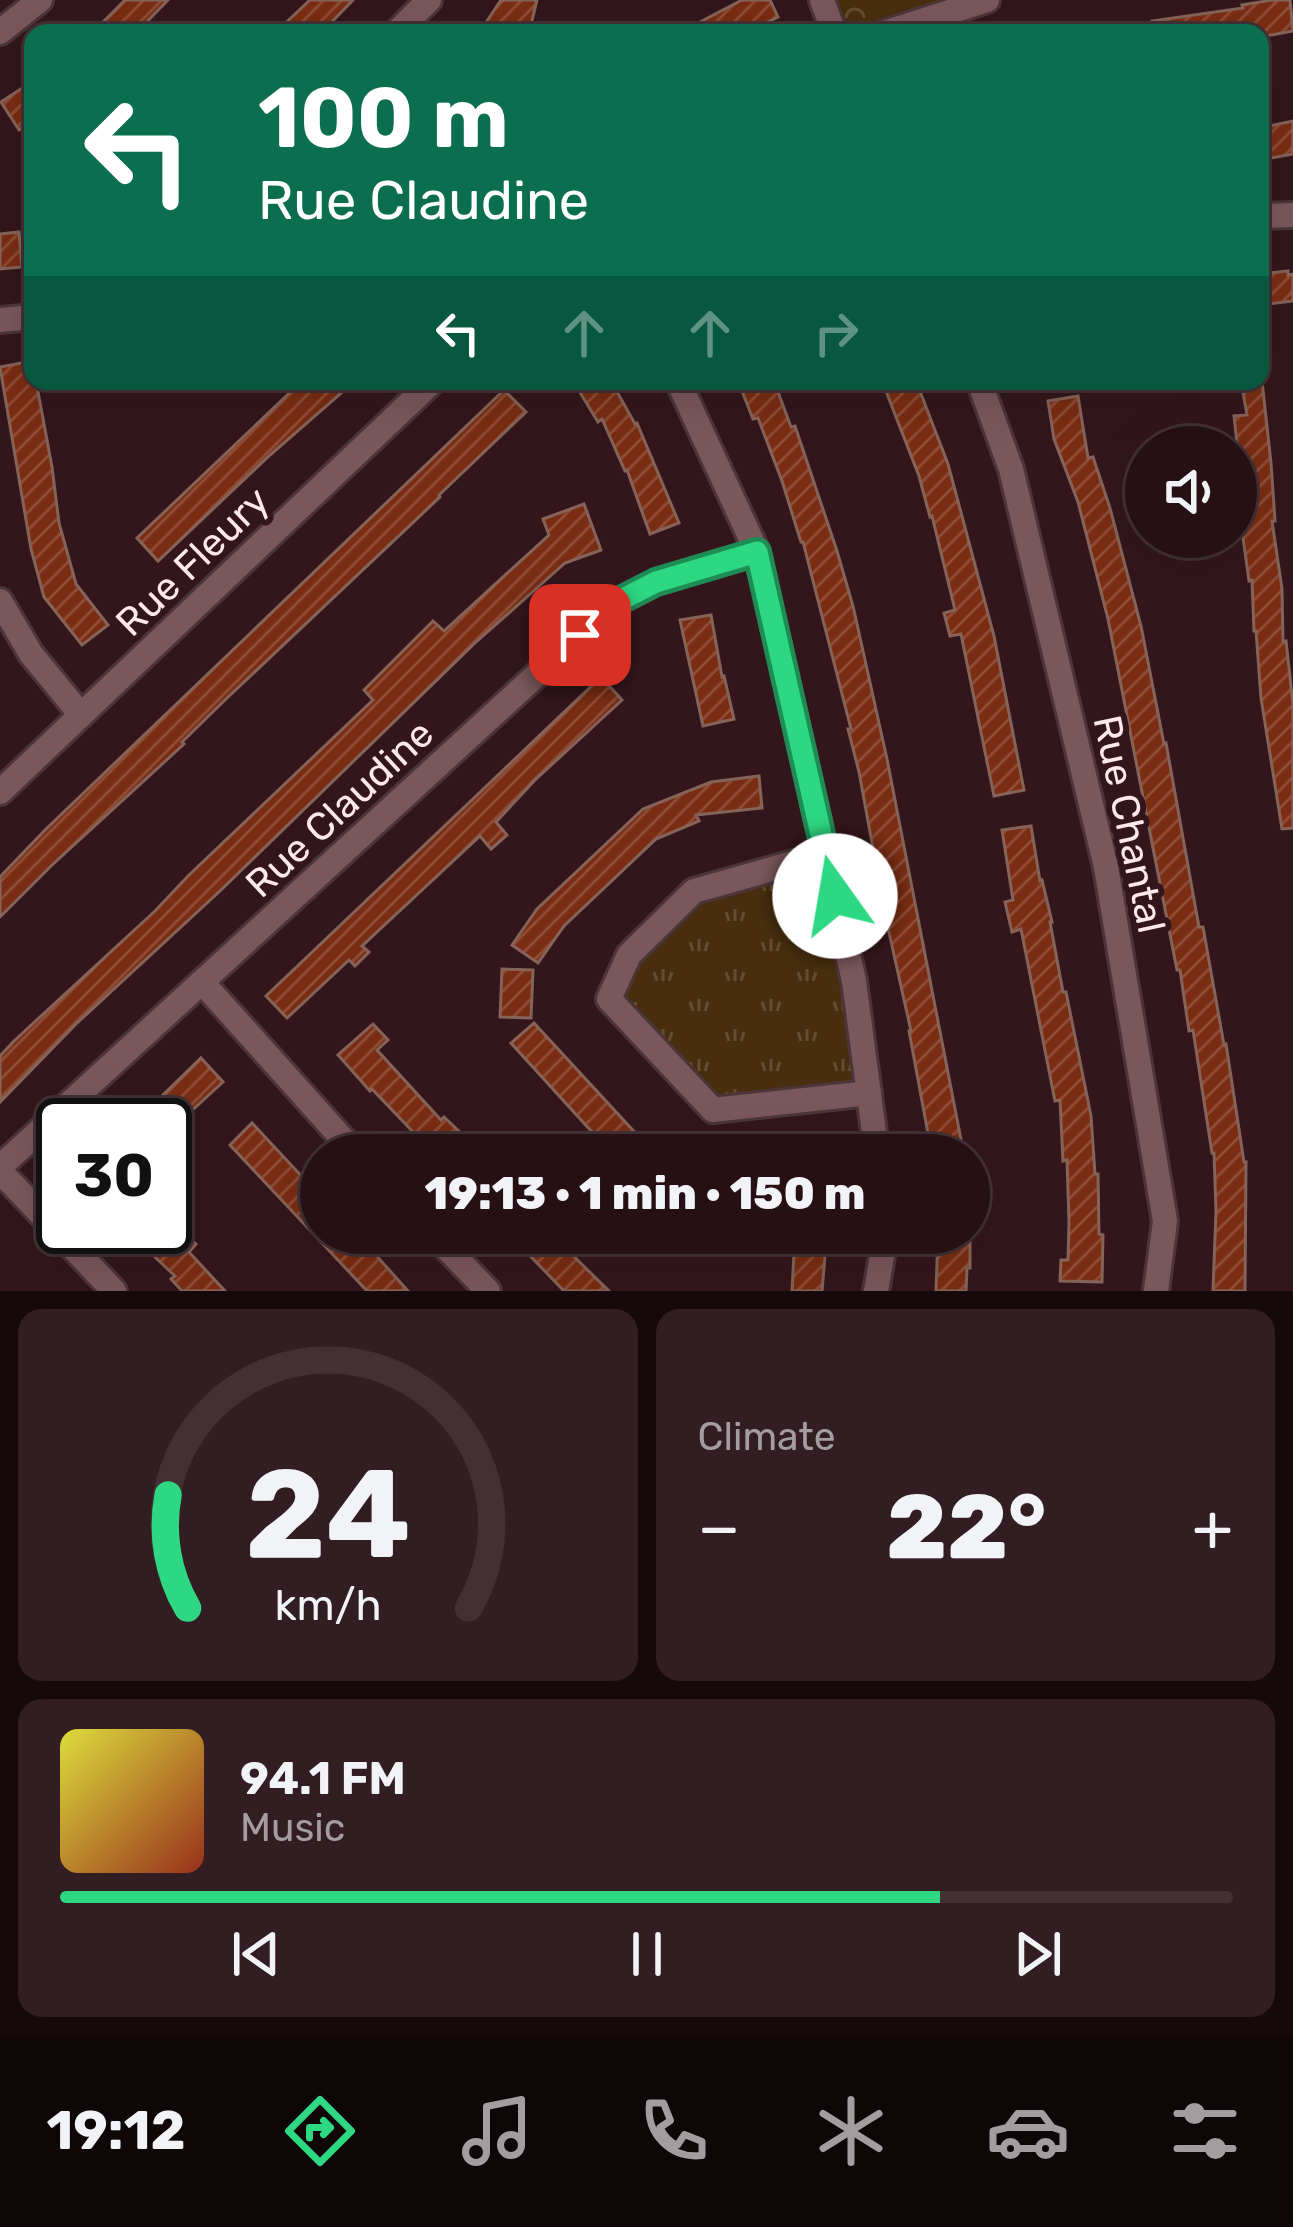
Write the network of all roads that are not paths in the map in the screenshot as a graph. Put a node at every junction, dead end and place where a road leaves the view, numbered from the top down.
1 (40, 0) edge
2 (429, 0) edge
3 (987, 0) edge
4 (405, 24) edge
5 (912, 24) edge
6 (0, 32) edge
7 (424, 390) edge
8 (682, 390) edge
9 (982, 390) edge
10 (757, 552) junction
11 (0, 601) edge
12 (81, 716) junction
13 (0, 792) edge
14 (825, 854) junction
15 (202, 982) junction
16 (869, 1093) junction
17 (338, 1134) edge
18 (874, 1134) edge
19 (0, 1169) edge
20 (452, 1254) edge
21 (882, 1254) edge
22 (114, 1291) edge
23 (488, 1291) edge
24 (876, 1291) edge
25 (1156, 1291) edge

1 - 6 street
2 - 4 street
3 - 5 street
7 - 12 street, Rue Fleury
8 - 10 street
9 - 25 street, Rue Chantal
10 - 14 street
10 - 15 street, Rue Claudine
11 - 12 street
12 - 13 street, Rue Fleury
14 - 16 street
14 - 16 street
15 - 17 street
15 - 19 street, Rue Claudine
16 - 18 street
19 - 22 street
20 - 23 street
21 - 24 street

